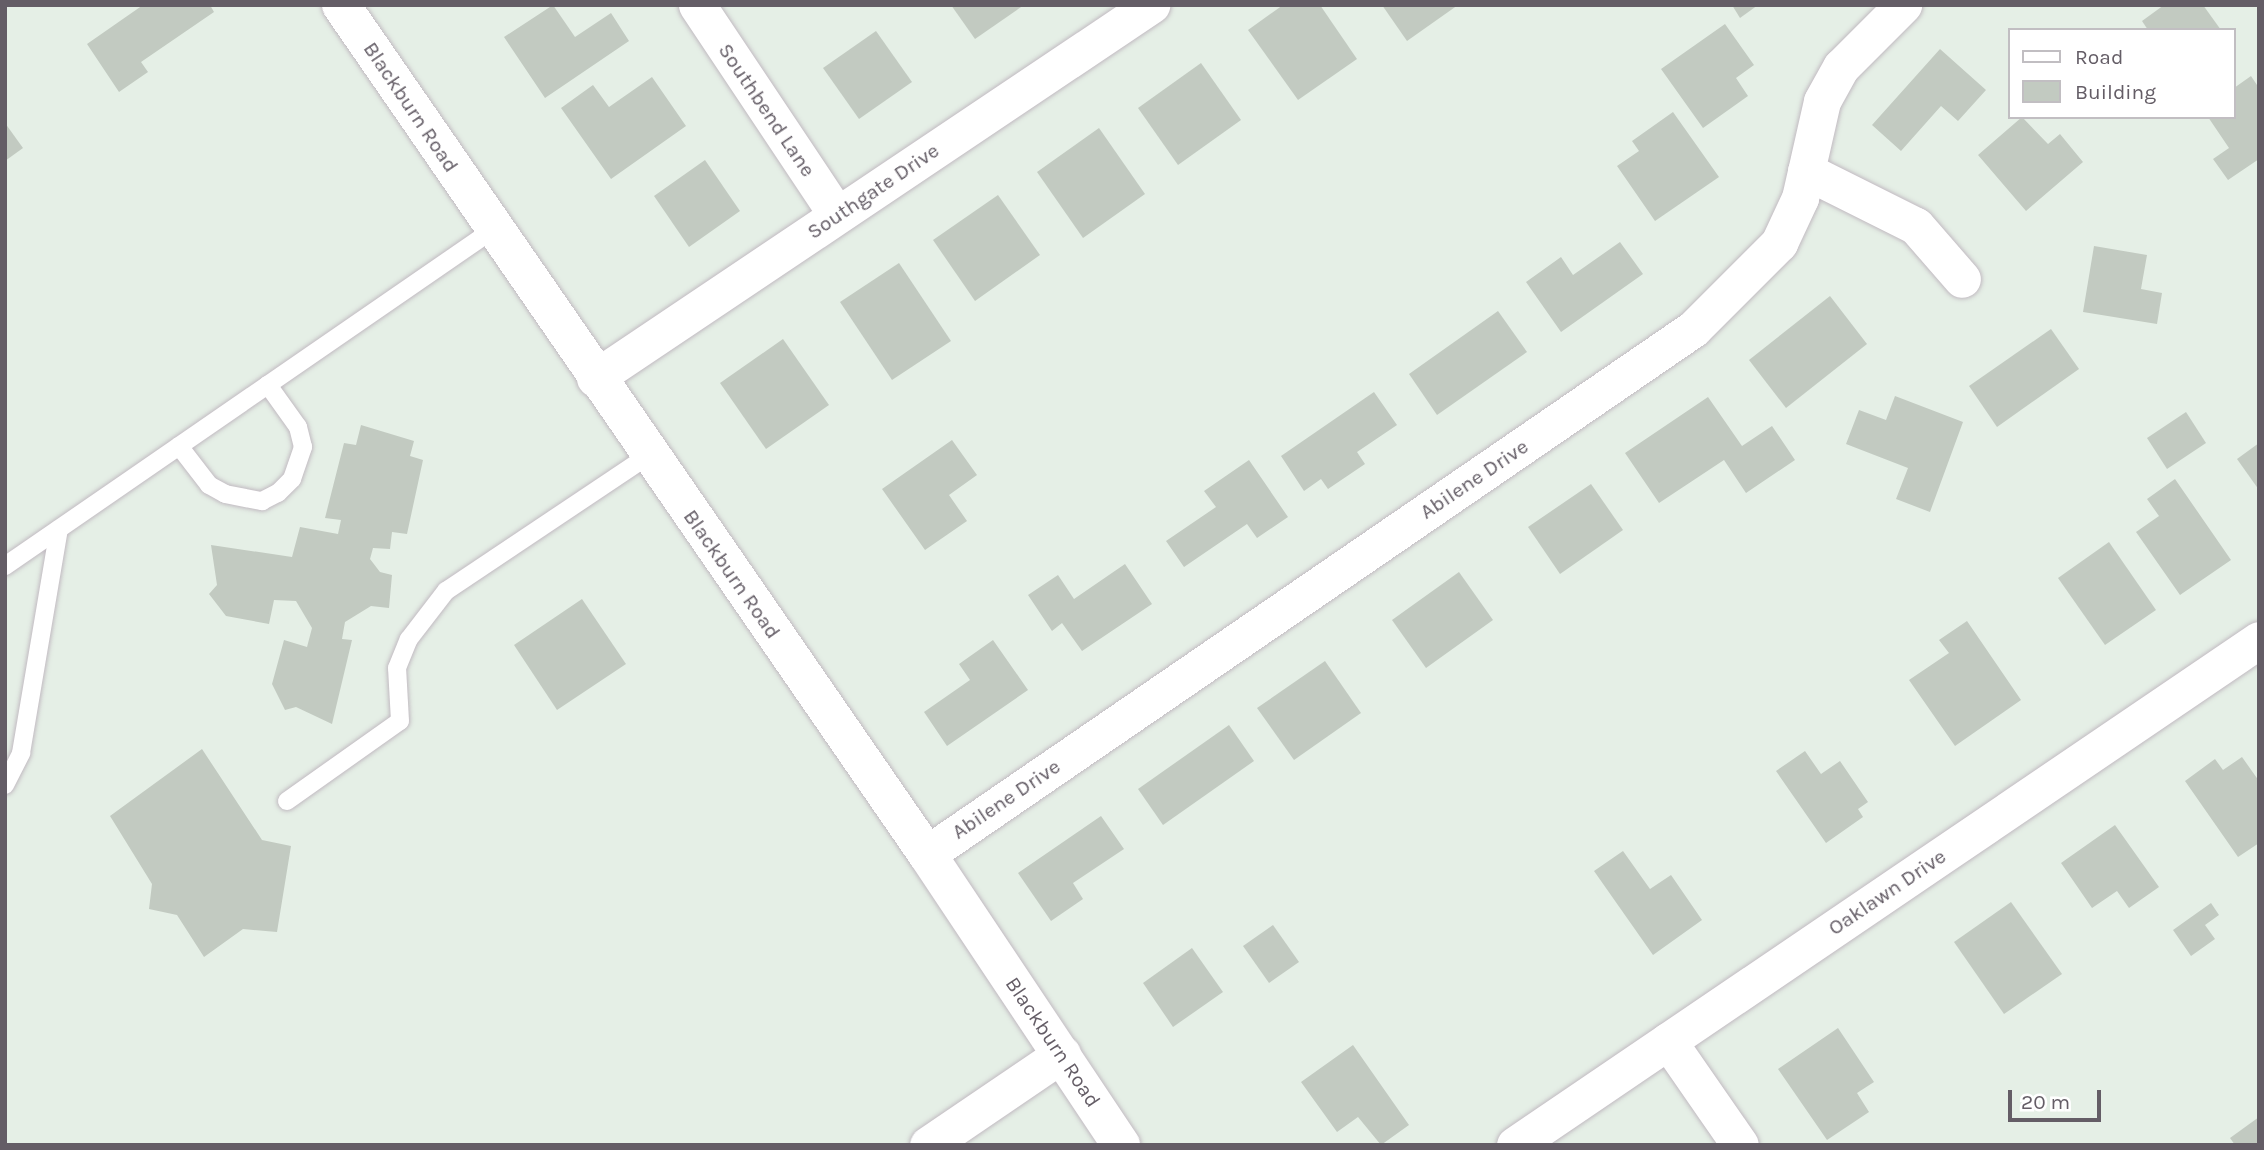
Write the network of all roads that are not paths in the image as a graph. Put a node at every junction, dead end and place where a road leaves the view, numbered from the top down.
1 (341, 5) edge
2 (697, 5) edge
3 (1151, 5) edge
4 (1903, 5) edge
5 (1806, 171) junction
6 (837, 215) junction
7 (494, 229) junction
8 (1962, 279) dead end
9 (595, 378) junction
10 (268, 385) junction
11 (179, 446) junction
12 (649, 455) junction
13 (59, 529) junction
14 (5, 566) edge
15 (2259, 640) edge
16 (5, 785) edge
17 (286, 801) dead end
18 (927, 854) junction
19 (1668, 1041) junction
20 (1062, 1054) junction
21 (928, 1145) edge
22 (1121, 1145) edge
23 (1515, 1145) edge
24 (1740, 1145) edge

1 - 7 main road, Blackburn Road
2 - 6 street, Southbend Lane
3 - 6 street, Southgate Drive
4 - 5 street, Abilene Drive
5 - 8 street
5 - 18 street, Abilene Drive
6 - 9 street, Southgate Drive
7 - 9 main road, Blackburn Road
7 - 10 lane
9 - 12 main road, Blackburn Road
10 - 11 lane
10 - 11 lane
11 - 13 lane
12 - 17 lane
12 - 18 main road, Blackburn Road
13 - 14 lane
13 - 16 lane
15 - 19 street, Oaklawn Drive
18 - 20 main road, Blackburn Road
19 - 23 street, Oaklawn Drive
19 - 24 street
20 - 21 street
20 - 22 main road, Blackburn Road

